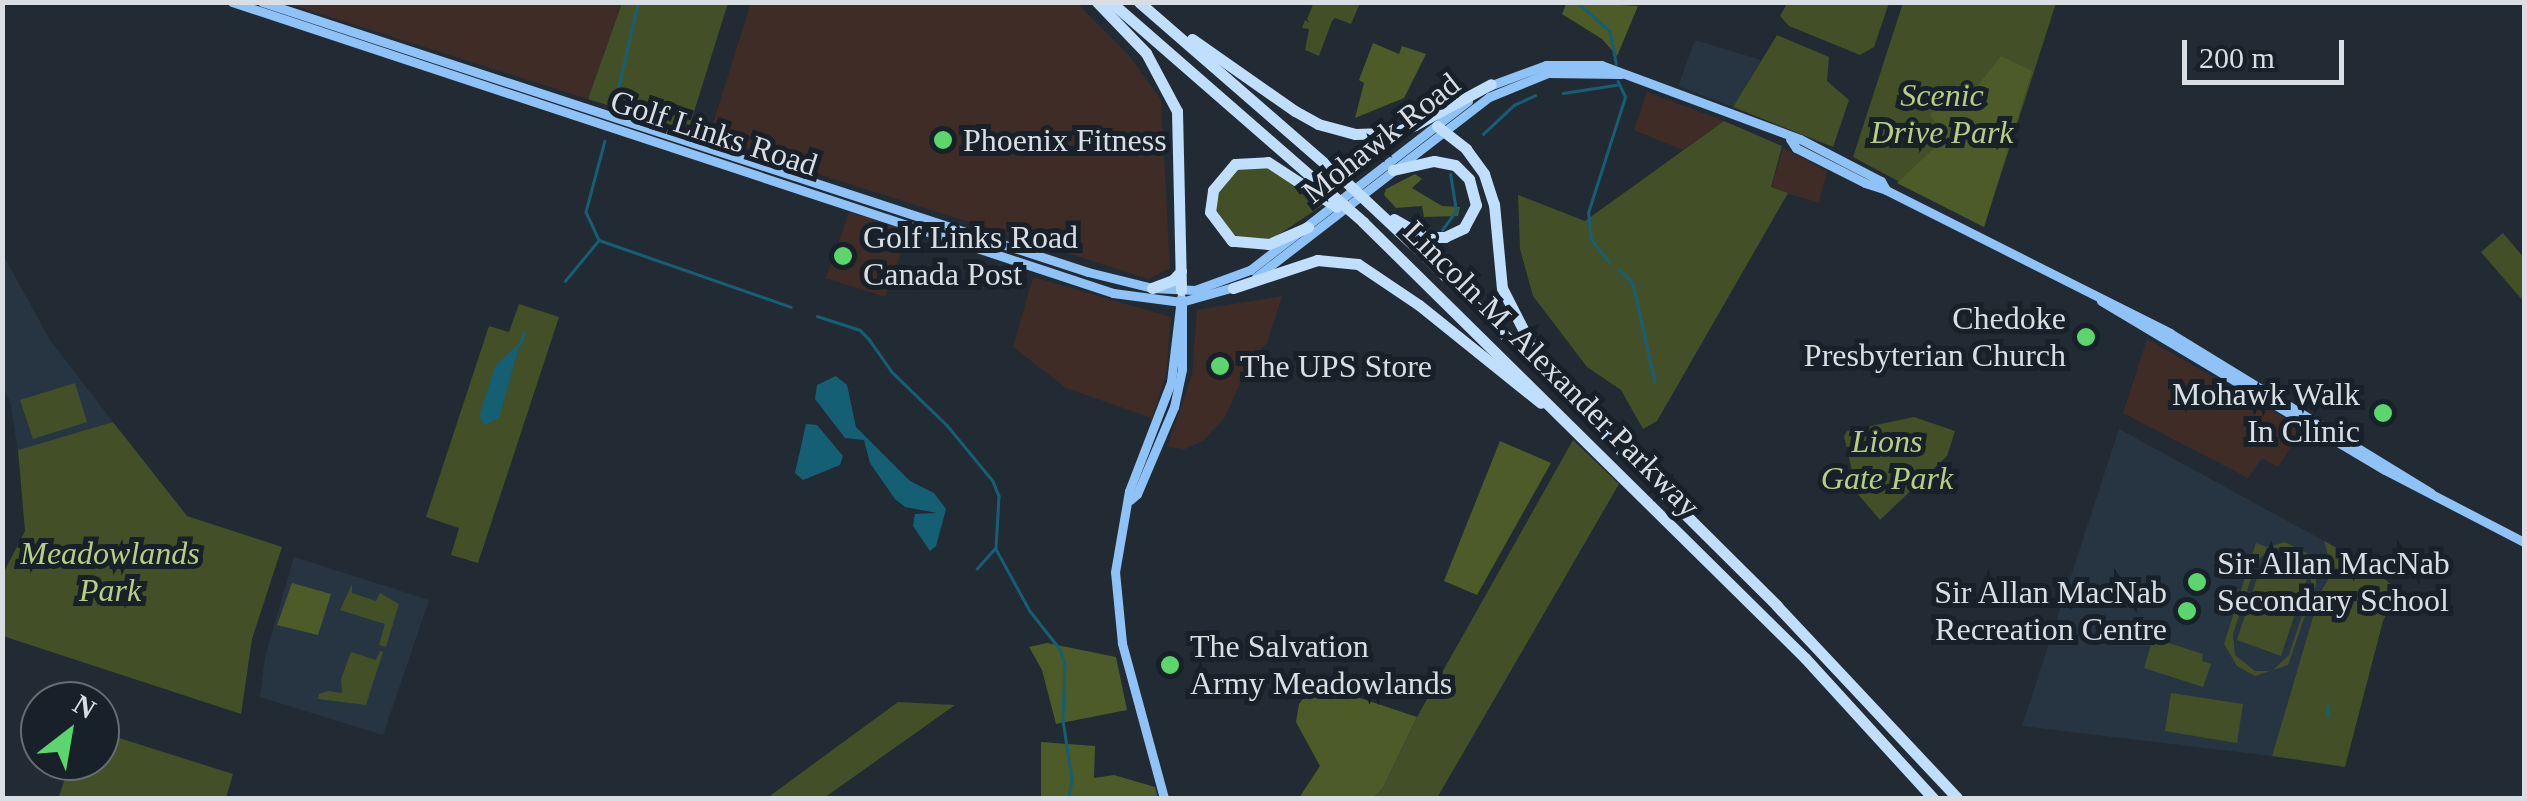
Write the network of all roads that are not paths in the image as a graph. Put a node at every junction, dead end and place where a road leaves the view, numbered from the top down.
1 (232, 2) edge
2 (262, 2) edge
3 (1097, 2) edge
4 (1111, 2) edge
5 (1141, 4) edge
6 (291, 12) junction
7 (272, 16) junction
8 (360, 36) junction
9 (348, 40) junction
10 (1621, 74) junction
11 (1491, 84) junction
12 (1441, 128) junction
13 (1393, 170) junction
14 (1344, 180) junction
15 (1373, 180) junction
16 (1318, 222) junction
17 (1363, 222) junction
18 (1181, 271) junction
19 (1152, 288) junction
20 (1233, 288) junction
21 (1181, 296) junction
22 (2101, 301) junction
23 (1571, 399) junction
24 (2297, 407) junction
25 (2282, 409) junction
26 (1564, 418) junction
27 (2431, 493) junction
28 (2501, 534) junction
29 (2524, 542) edge
30 (2524, 552) edge
31 (1164, 798) edge
32 (1933, 798) edge
33 (1957, 798) edge

1 - 7 main road, Golf Links Road
2 - 6 main road, Golf Links Road
3 - 18 highway
4 - 17 highway, Lincoln M. Alexander Parkway
5 - 11 highway
5 - 14 highway, Lincoln M. Alexander Parkway
6 - 7 main road
6 - 8 main road, Golf Links Road
7 - 9 main road, Golf Links Road
8 - 9 main road
8 - 19 main road, Golf Links Road
9 - 21 main road, Golf Links Road
10 - 11 main road, Mohawk Road
10 - 12 main road, Mohawk Road
10 - 22 main road, Mohawk Road
11 - 12 main road, Mohawk Road
12 - 13 main road, Mohawk Road
12 - 15 main road, Mohawk Road
12 - 23 highway
13 - 14 highway
13 - 15 main road, Mohawk Road
14 - 23 highway, Lincoln M. Alexander Parkway
15 - 16 main road, Mohawk Road
16 - 17 highway
16 - 20 main road, Mohawk Road
16 - 21 main road, Mohawk Road
17 - 26 highway, Lincoln M. Alexander Parkway
18 - 19 highway
18 - 21 highway
19 - 21 main road, Golf Links Road
20 - 21 main road, Mohawk Road
20 - 26 highway
21 - 31 main road
22 - 24 main road
22 - 25 main road
23 - 33 highway, Lincoln M. Alexander Parkway
24 - 25 main road
24 - 27 main road
25 - 27 main road
26 - 32 highway, Lincoln M. Alexander Parkway
27 - 28 main road
28 - 29 main road
28 - 30 main road

